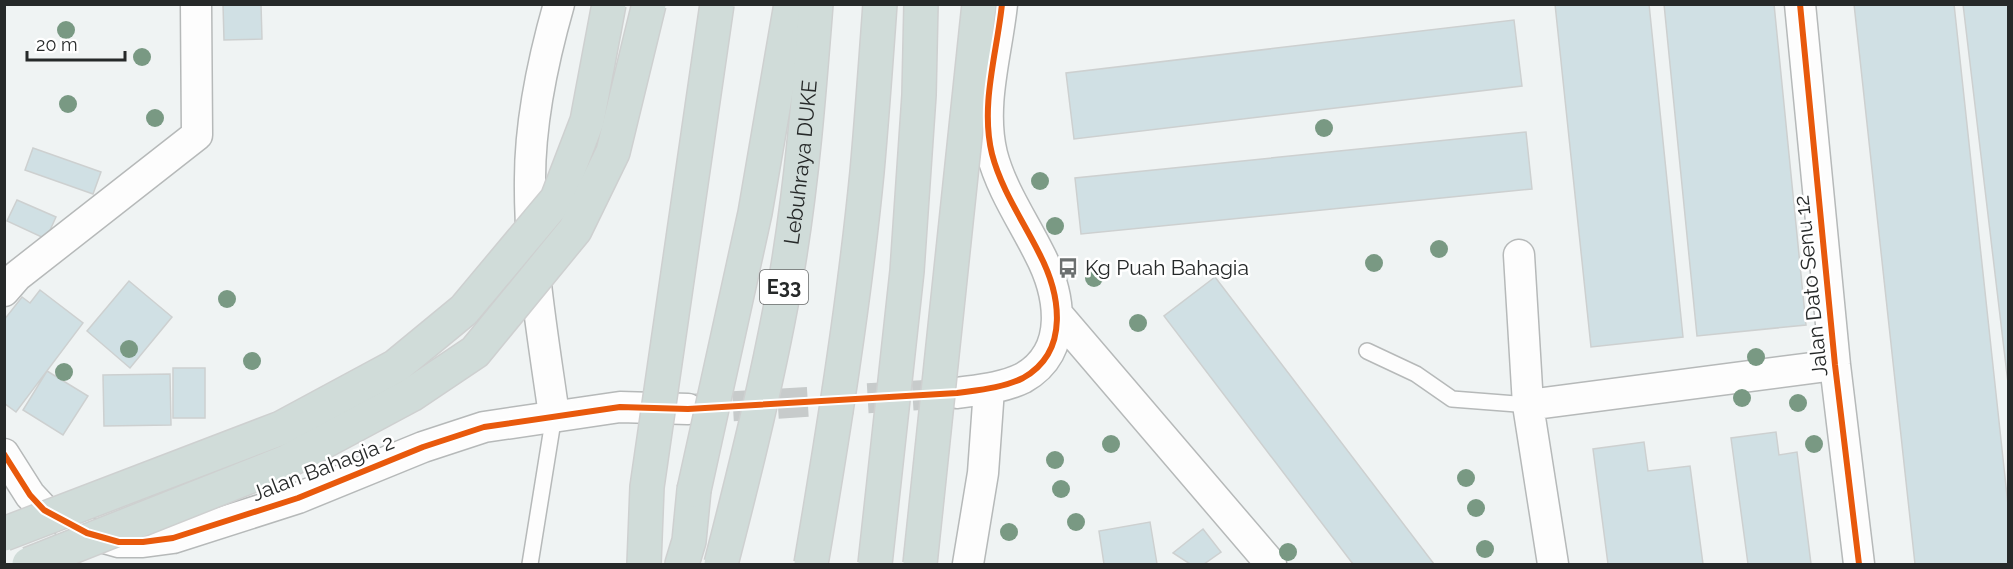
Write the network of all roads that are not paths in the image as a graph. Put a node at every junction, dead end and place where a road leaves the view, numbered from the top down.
1 (196, 4) edge
2 (559, 4) edge
3 (609, 4) edge
4 (649, 4) edge
5 (717, 4) edge
6 (791, 4) edge
7 (816, 4) edge
8 (880, 4) edge
9 (921, 4) edge
10 (1800, 4) edge
11 (1003, 5) edge
12 (1519, 255) dead end
13 (4, 291) edge
14 (1058, 315) junction
15 (1366, 351) dead end
16 (1835, 365) junction
17 (989, 389) junction
18 (957, 393) tunnel mouth
19 (1528, 405) junction
20 (688, 409) tunnel mouth
21 (554, 415) junction
22 (4, 454) edge
23 (4, 534) edge
24 (29, 564) edge
25 (530, 564) edge
26 (644, 564) edge
27 (682, 564) edge
28 (721, 564) edge
29 (811, 564) edge
30 (875, 564) edge
31 (920, 564) edge
32 (968, 564) edge
33 (1271, 564) edge
34 (1553, 564) edge
35 (1858, 564) edge

1 - 13 street
2 - 21 street
3 - 23 highway, bridge
4 - 24 highway, bridge
5 - 26 highway, bridge
6 - 27 highway, bridge
7 - 28 highway, Lebuhraya DUKE / E33, bridge
8 - 29 highway, bridge
9 - 30 highway, bridge
10 - 16 street, Jalan Dato Senu 12
11 - 14 street
11 - 31 highway, bridge
12 - 19 street
14 - 17 street
14 - 33 street
15 - 19 lane
16 - 19 street
16 - 35 street, Jalan Dato Senu 12
17 - 18 street
17 - 32 street
19 - 34 street
20 - 21 street, Jalan Bahagia 2
21 - 22 street, Jalan Bahagia 2
21 - 25 lane

